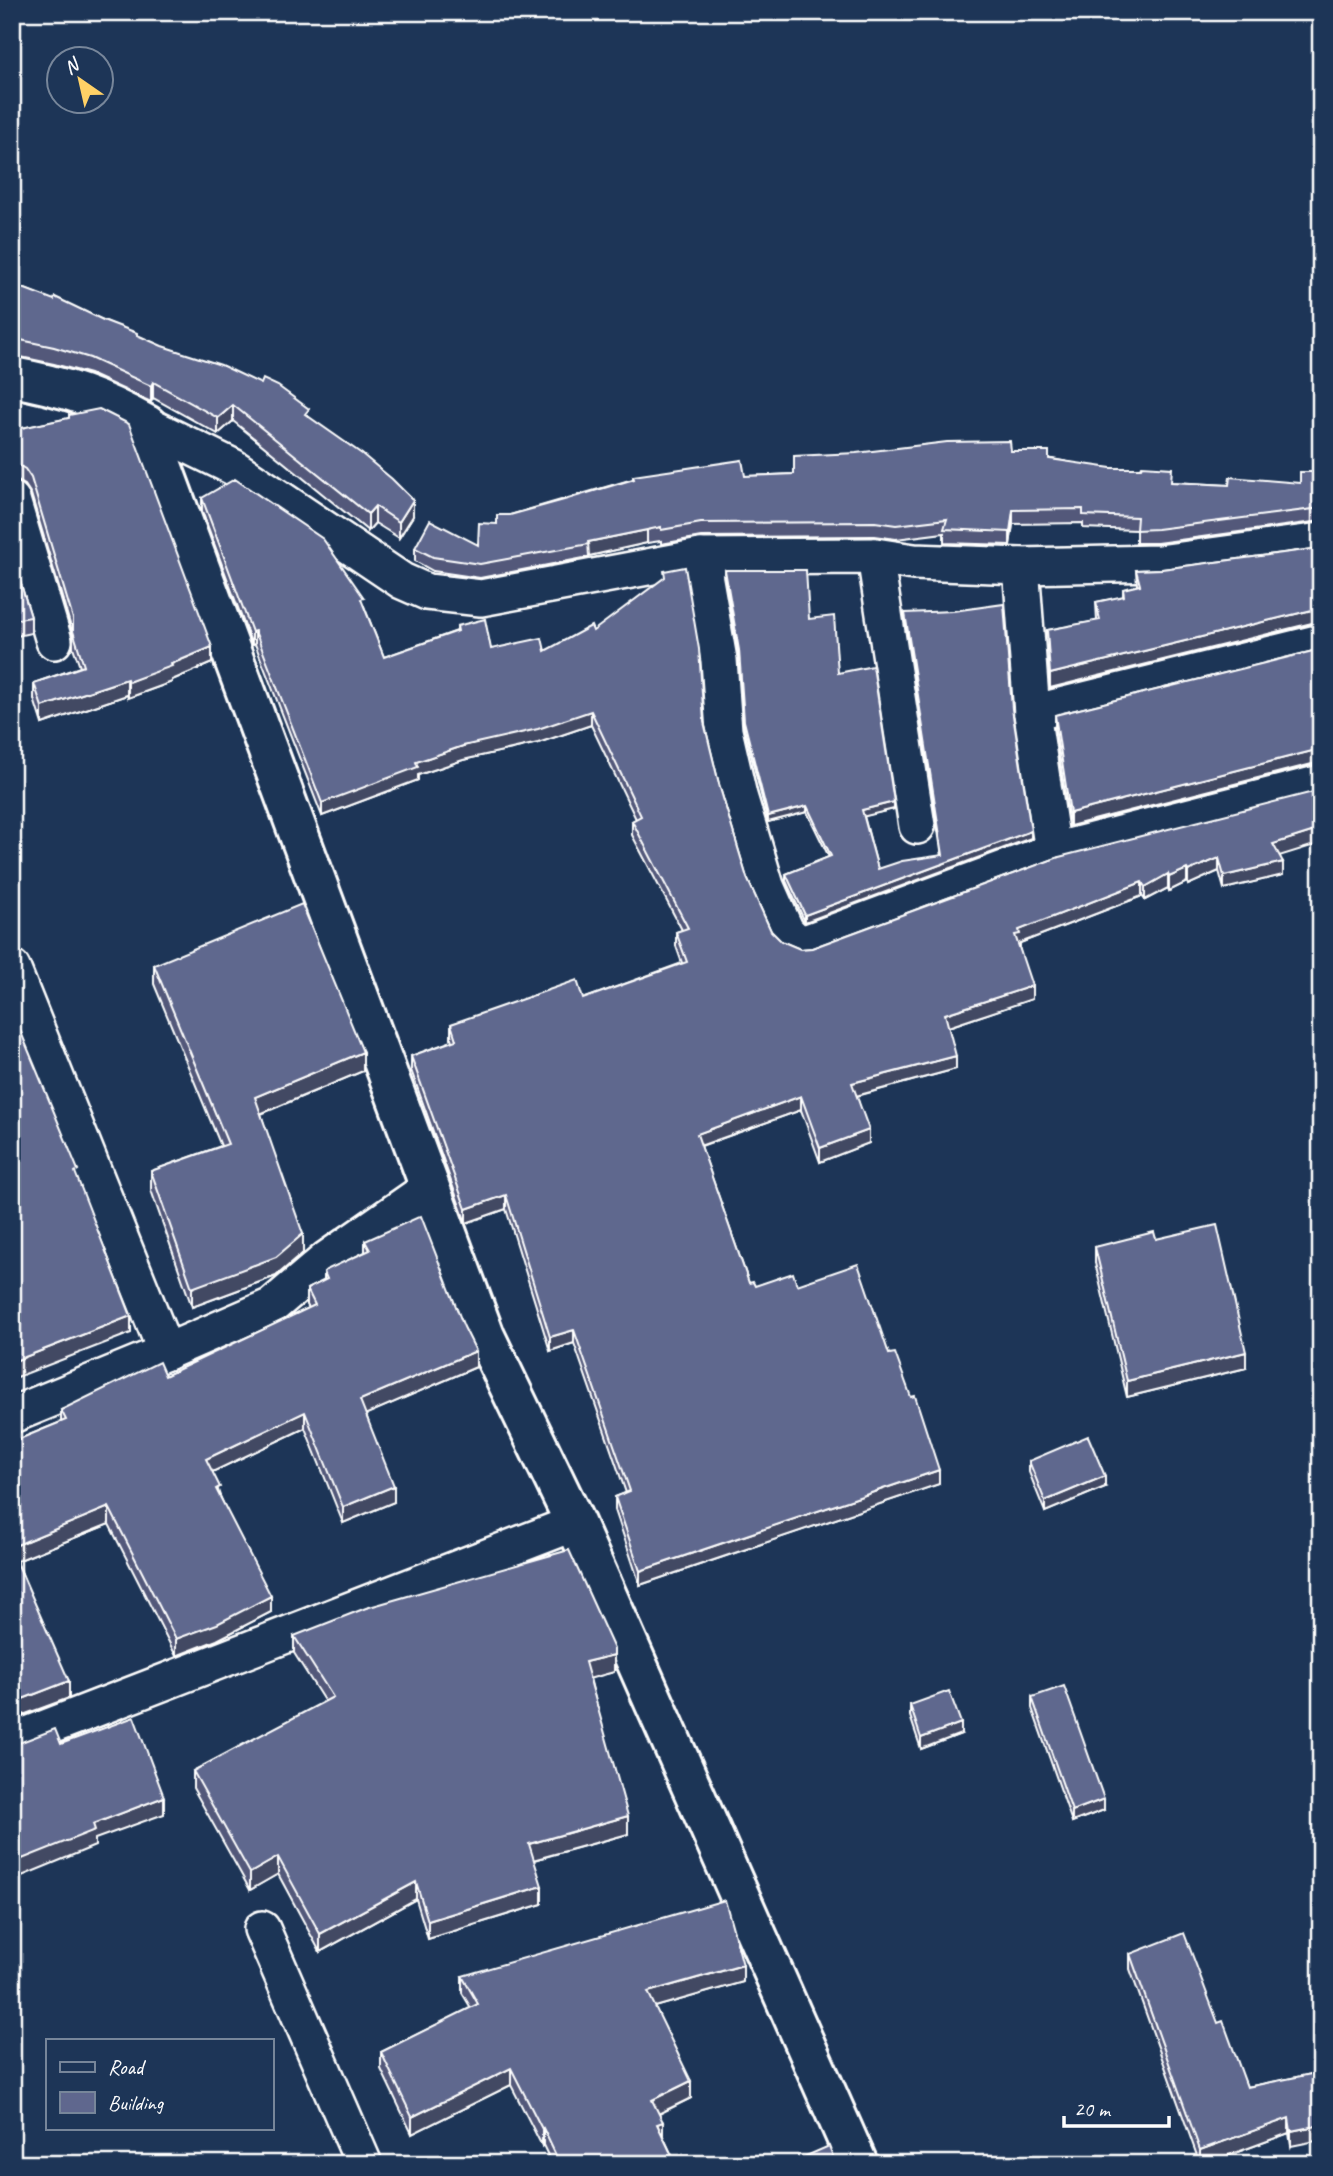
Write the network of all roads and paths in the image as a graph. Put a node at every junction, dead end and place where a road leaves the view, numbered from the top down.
1 (12, 377) edge
2 (147, 425) junction
3 (12, 500) edge
4 (1321, 541) edge
5 (875, 556) junction
6 (701, 557) junction
7 (1021, 566) junction
8 (54, 641) dead end
9 (1321, 642) edge
10 (1032, 713) junction
11 (1321, 783) edge
12 (917, 826) dead end
13 (1053, 851) junction
14 (12, 968) edge
15 (24, 1033) edge
16 (429, 1188) junction
17 (166, 1352) junction
18 (12, 1415) edge
19 (575, 1523) junction
20 (12, 1741) edge
21 (262, 1929) dead end
22 (364, 2164) edge
23 (858, 2164) edge

1 - 2 street
2 - 6 street
2 - 16 street
3 - 8 street
4 - 7 street
5 - 6 street
5 - 7 street
5 - 12 street
6 - 13 street
7 - 10 street
9 - 10 street
10 - 13 street
11 - 13 street
14 - 15 street
15 - 17 street
16 - 17 street
16 - 19 street
17 - 18 street
19 - 20 street
19 - 23 street
21 - 22 street

